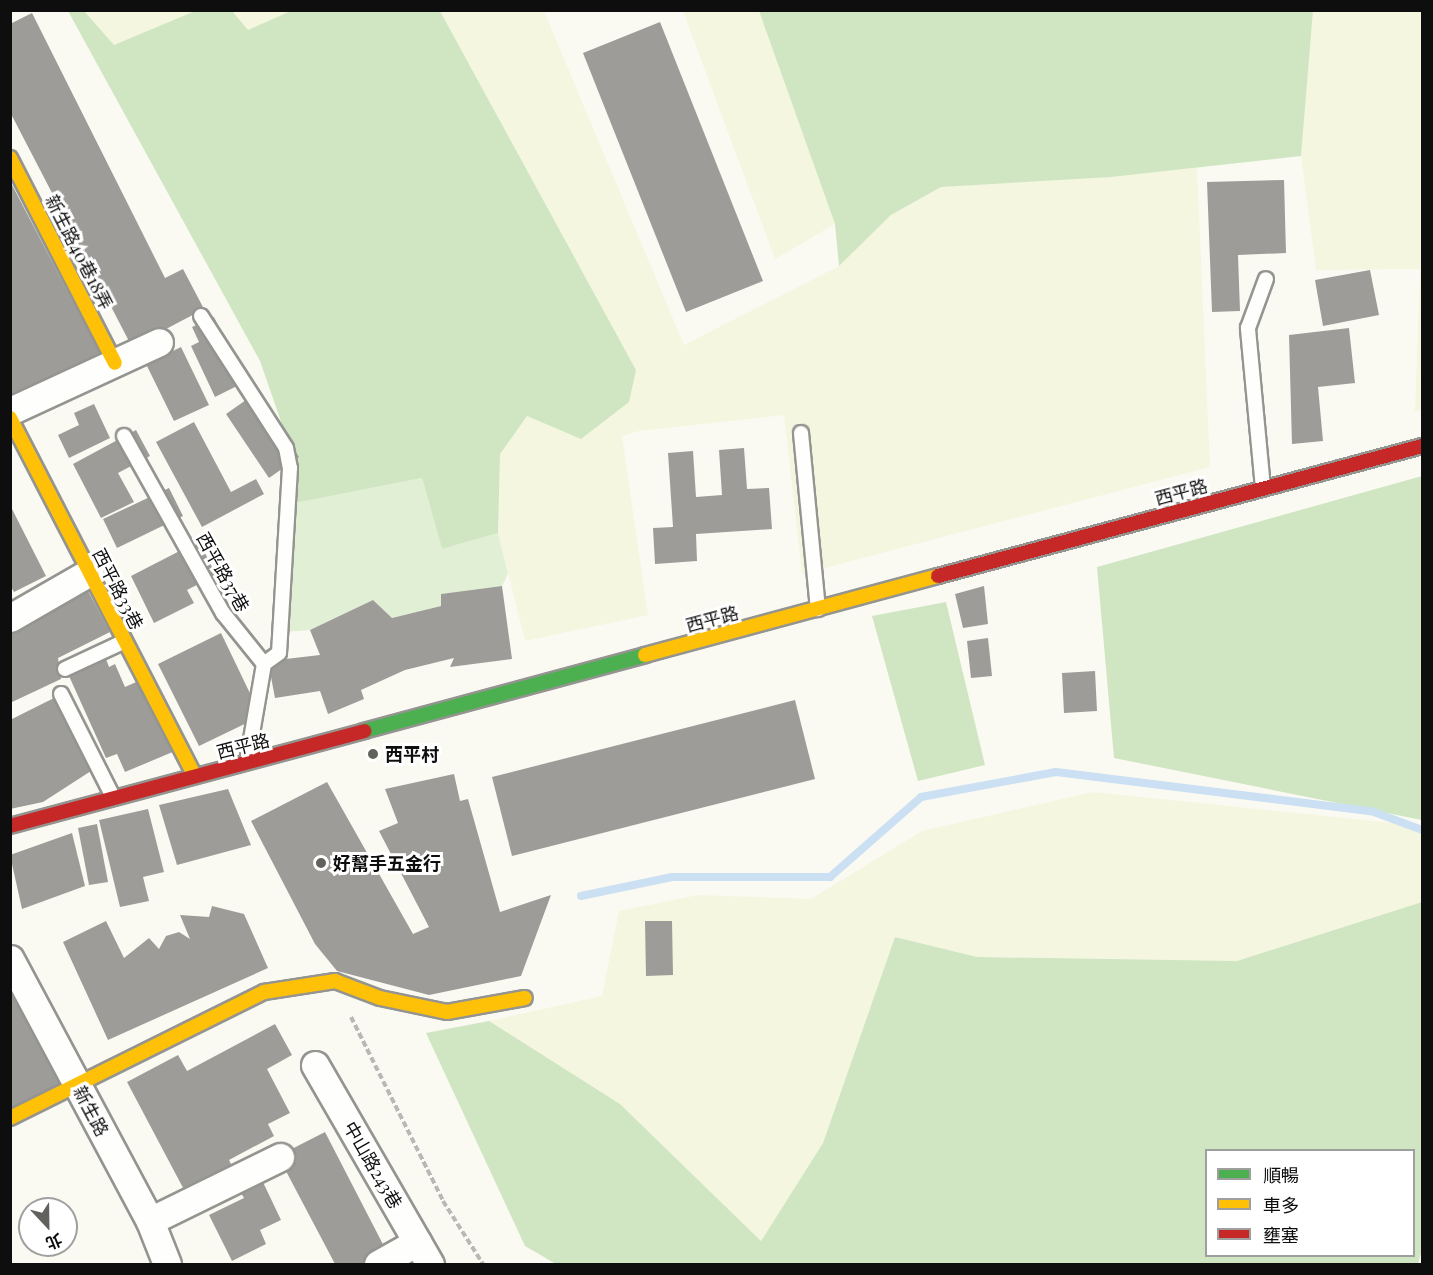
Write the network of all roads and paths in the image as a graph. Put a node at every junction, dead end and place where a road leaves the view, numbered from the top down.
1 (10, 158) edge
2 (1266, 279) dead end
3 (201, 316) dead end
4 (159, 342) dead end
5 (115, 363) junction
6 (10, 411) edge
7 (10, 418) edge
8 (801, 433) dead end
9 (124, 436) dead end
10 (1422, 446) edge
11 (1263, 488) junction
12 (90, 572) junction
13 (819, 609) junction
14 (10, 618) edge
15 (125, 641) junction
16 (264, 664) junction
17 (65, 669) dead end
18 (61, 693) dead end
19 (246, 764) junction
20 (195, 776) junction
21 (114, 799) junction
22 (10, 826) edge
23 (10, 959) edge
24 (335, 981) junction
25 (525, 998) dead end
26 (315, 1065) dead end
27 (78, 1086) junction
28 (10, 1118) edge
29 (280, 1157) dead end
30 (150, 1221) junction
31 (424, 1253) edge
32 (167, 1264) edge
33 (378, 1264) edge
34 (483, 1264) edge

1 - 5 main road, 新生路40巷18弄
2 - 11 lane
3 - 16 lane
4 - 5 street
5 - 6 street
7 - 12 main road, 西平路33巷
8 - 13 lane
9 - 16 lane, 西平路37巷
10 - 11 main road, 西平路
11 - 13 main road, 西平路
12 - 14 street
12 - 15 main road, 西平路33巷
13 - 19 main road, 西平路
15 - 17 lane
15 - 20 main road, 西平路33巷
16 - 19 lane
18 - 21 lane
19 - 20 main road, 西平路
20 - 21 main road, 西平路
21 - 22 main road, 西平路
23 - 27 street, 新生路
24 - 25 main road
24 - 27 main road
24 - 34 path
26 - 31 street, 中山路243巷
27 - 28 main road
27 - 30 street, 新生路
29 - 30 street
30 - 32 street, 新生路
31 - 33 street

